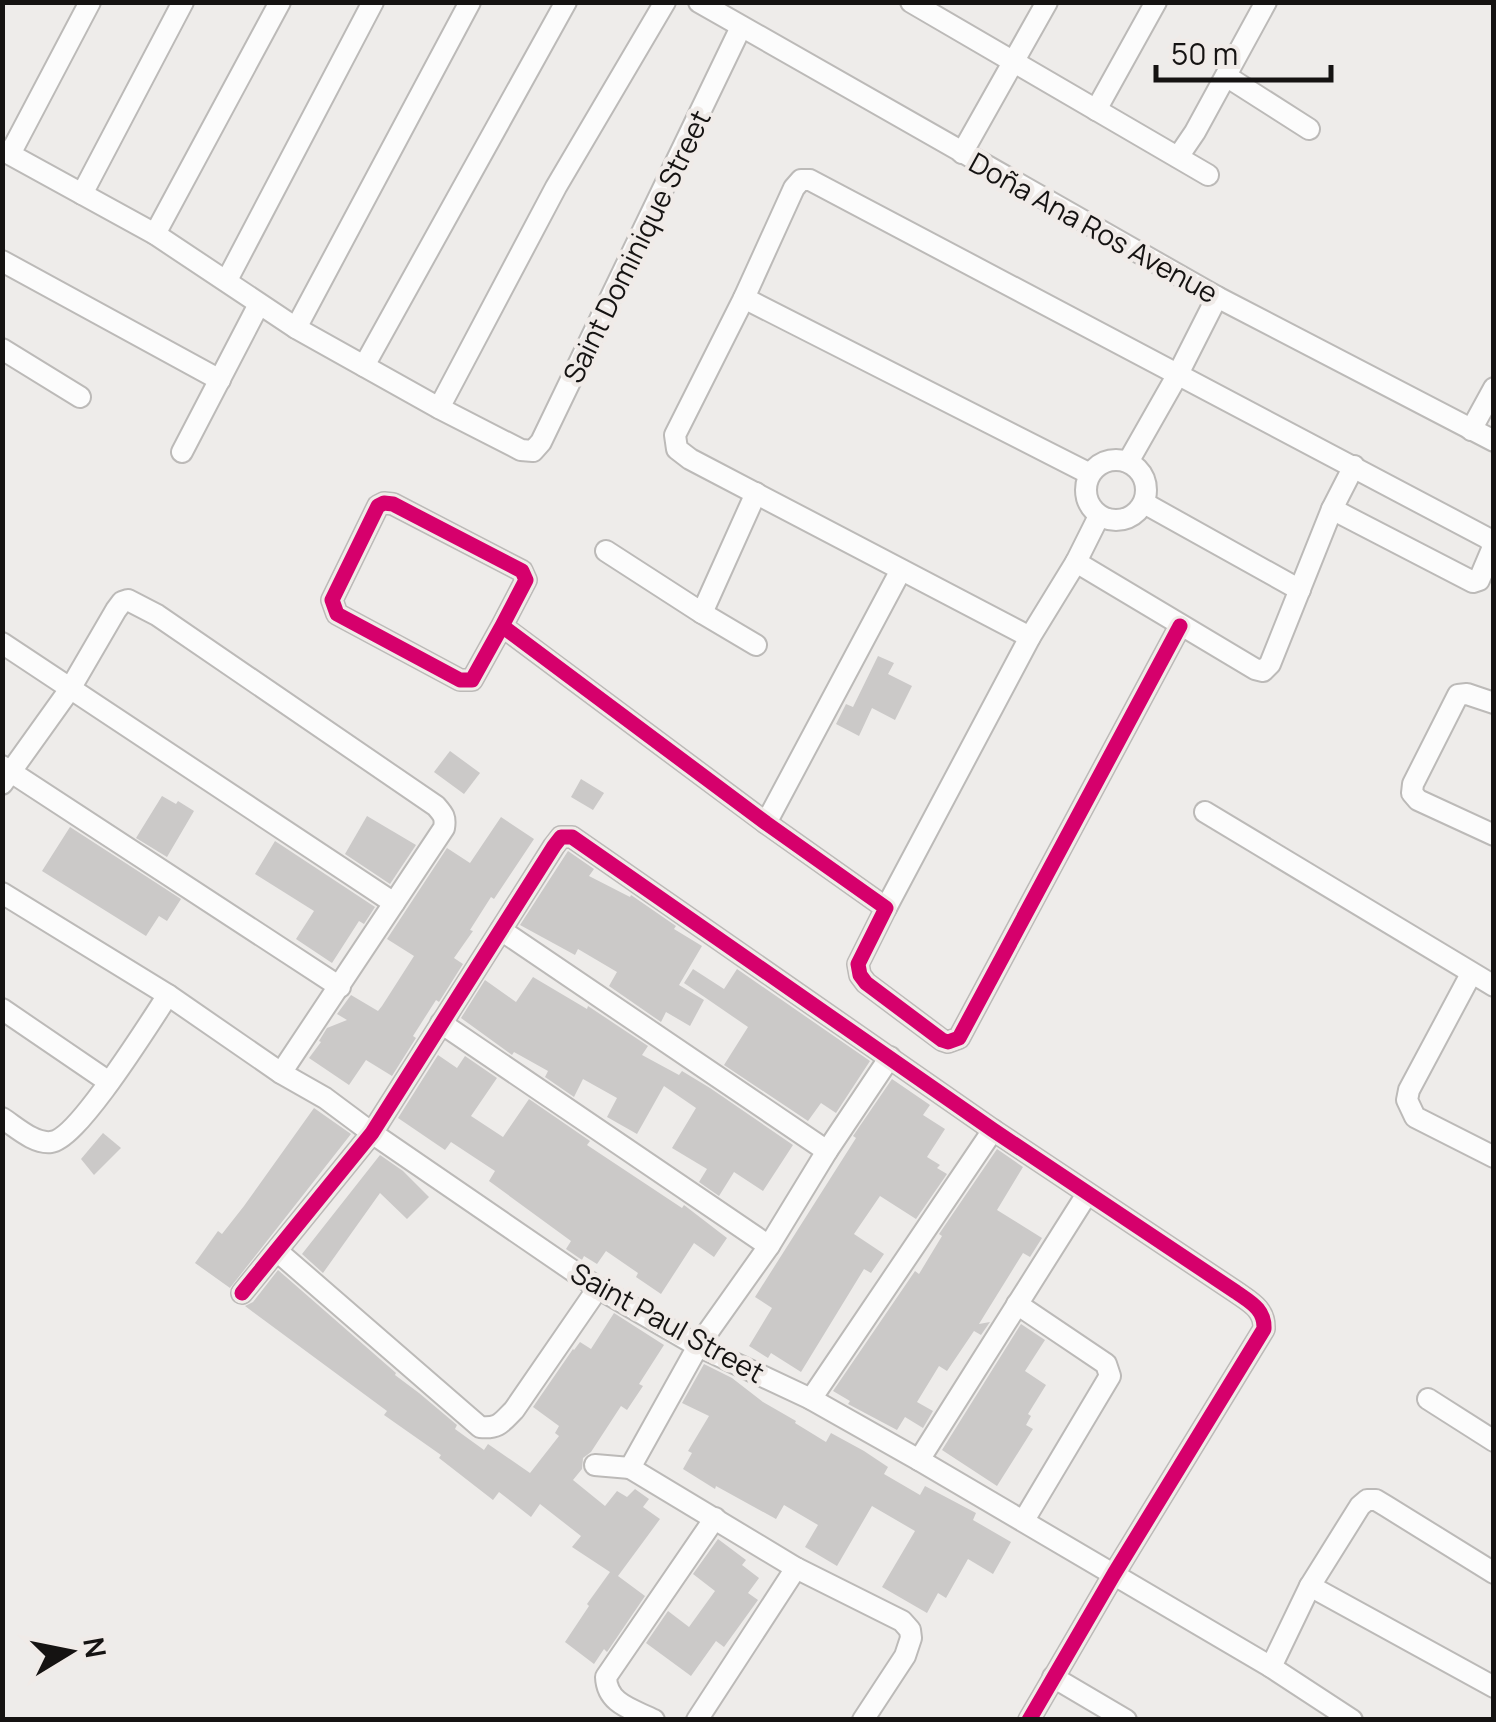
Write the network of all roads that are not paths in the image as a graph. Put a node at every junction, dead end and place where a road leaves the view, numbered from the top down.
1 (90, 2) edge
2 (184, 2) edge
3 (280, 2) edge
4 (373, 2) edge
5 (470, 2) edge
6 (566, 2) edge
7 (665, 2) edge
8 (700, 2) edge
9 (911, 2) edge
10 (1047, 2) edge
11 (1156, 2) edge
12 (1266, 2) edge
13 (934, 8) edge
14 (735, 16) edge
15 (1012, 63) junction
16 (1226, 76) junction
17 (1096, 110) junction
18 (1310, 129) dead end
19 (6, 152) edge
20 (962, 153) junction
21 (1178, 157) junction
22 (1208, 175) dead end
23 (82, 194) junction
24 (155, 234) junction
25 (2, 261) edge
26 (227, 280) junction
27 (1217, 297) junction
28 (744, 298) junction
29 (258, 304) junction
30 (296, 328) junction
31 (2, 349) edge
32 (364, 366) junction
33 (1178, 374) junction
34 (220, 380) junction
35 (1494, 388) edge
36 (80, 397) dead end
37 (439, 408) junction
38 (1471, 430) junction
39 (1494, 441) edge
40 (182, 452) dead end
41 (1128, 462) junction
42 (1354, 466) junction
43 (1090, 474) junction
44 (756, 493) junction
45 (1144, 503) junction
46 (1332, 509) junction
47 (1099, 516) junction
48 (606, 551) dead end
49 (1076, 562) junction
50 (901, 570) junction
51 (1300, 590) junction
52 (702, 613) junction
53 (502, 626) junction
54 (1180, 626) junction
55 (1030, 637) junction
56 (2, 643) edge
57 (756, 645) dead end
58 (70, 689) junction
59 (1494, 703) edge
60 (5, 774) edge
61 (1205, 812) dead end
62 (766, 823) junction
63 (1493, 832) edge
64 (2, 893) edge
65 (394, 902) junction
66 (886, 908) junction
67 (501, 930) junction
68 (1471, 974) junction
69 (1494, 986) edge
70 (340, 987) junction
71 (168, 996) junction
72 (2, 1008) edge
73 (441, 1024) junction
74 (890, 1057) junction
75 (281, 1074) junction
76 (109, 1082) junction
77 (2, 1118) edge
78 (993, 1130) junction
79 (372, 1133) junction
80 (828, 1152) junction
81 (1494, 1158) edge
82 (1086, 1194) junction
83 (769, 1246) junction
84 (277, 1251) junction
85 (598, 1288) junction
86 (242, 1293) dead end
87 (1017, 1304) junction
88 (698, 1346) junction
89 (811, 1399) junction
90 (1428, 1400) dead end
91 (1494, 1441) edge
92 (919, 1460) junction
93 (595, 1465) dead end
94 (630, 1468) junction
95 (715, 1518) junction
96 (1024, 1520) junction
97 (796, 1568) junction
98 (1494, 1573) edge
99 (1114, 1574) junction
100 (1310, 1586) junction
101 (1270, 1667) junction
102 (1053, 1678) junction
103 (1494, 1687) edge
104 (1339, 1716) edge
105 (654, 1720) edge
106 (697, 1720) edge
107 (863, 1720) edge
108 (1030, 1720) edge
109 (1126, 1720) edge

1 - 19 street
2 - 23 street
3 - 24 street
4 - 26 street
5 - 30 street
6 - 32 street
7 - 37 street
8 - 14 street, Doña Ana Ros Avenue
9 - 13 street
10 - 15 street
11 - 17 street
12 - 16 street
13 - 15 street
14 - 20 street, Doña Ana Ros Avenue
14 - 37 street, Saint Dominique Street
15 - 17 street
15 - 20 street
16 - 18 street
16 - 21 street
17 - 21 street
19 - 23 street
20 - 27 street, Doña Ana Ros Avenue
21 - 22 street
23 - 24 street
24 - 26 street
25 - 34 street
26 - 29 street
27 - 33 street
27 - 38 street, Doña Ana Ros Avenue
28 - 33 street
28 - 43 street
28 - 44 street
29 - 30 street
29 - 34 street
30 - 32 street
31 - 36 street
32 - 37 street
33 - 41 street
33 - 42 street
34 - 40 street
35 - 38 street
38 - 39 street, Doña Ana Ros Avenue
41 - 43 street
41 - 45 street
42 - 46 street
42 - 46 street
43 - 47 street
44 - 50 street
44 - 52 street
45 - 47 street
45 - 51 street
46 - 51 street
47 - 49 street
48 - 52 street
49 - 54 street
49 - 55 street
50 - 55 street
50 - 62 street
51 - 54 street
52 - 57 street
53 - 53 street
53 - 62 street
54 - 66 street
55 - 66 street
56 - 58 street
58 - 60 street
58 - 65 street
58 - 65 street
59 - 63 street
60 - 70 street
61 - 68 street
62 - 66 street
64 - 71 street, Saint Paul Street
65 - 70 street
67 - 73 street
67 - 74 street
67 - 80 street
68 - 69 street
68 - 81 street
70 - 75 street
71 - 75 street, Saint Paul Street
71 - 76 street
72 - 76 street
73 - 79 street
73 - 83 street
74 - 78 street
74 - 80 street
75 - 79 street, Saint Paul Street
76 - 77 street
78 - 82 street
78 - 89 street
79 - 84 street
79 - 85 street, Saint Paul Street
80 - 83 street
82 - 87 street
82 - 99 street
83 - 88 street
84 - 85 street
84 - 86 street
85 - 88 street, Saint Paul Street
87 - 92 street
87 - 96 street
88 - 89 street, Saint Paul Street
88 - 94 street
89 - 92 street, Saint Paul Street
90 - 91 street
92 - 96 street, Saint Paul Street
93 - 94 street
94 - 95 street
95 - 97 street
95 - 105 street
96 - 99 street, Saint Paul Street
97 - 106 street
97 - 107 street
98 - 100 street
99 - 101 street, Saint Paul Street
99 - 102 street
100 - 101 street
100 - 103 street
101 - 104 street, Saint Paul Street
102 - 108 street
102 - 109 street

